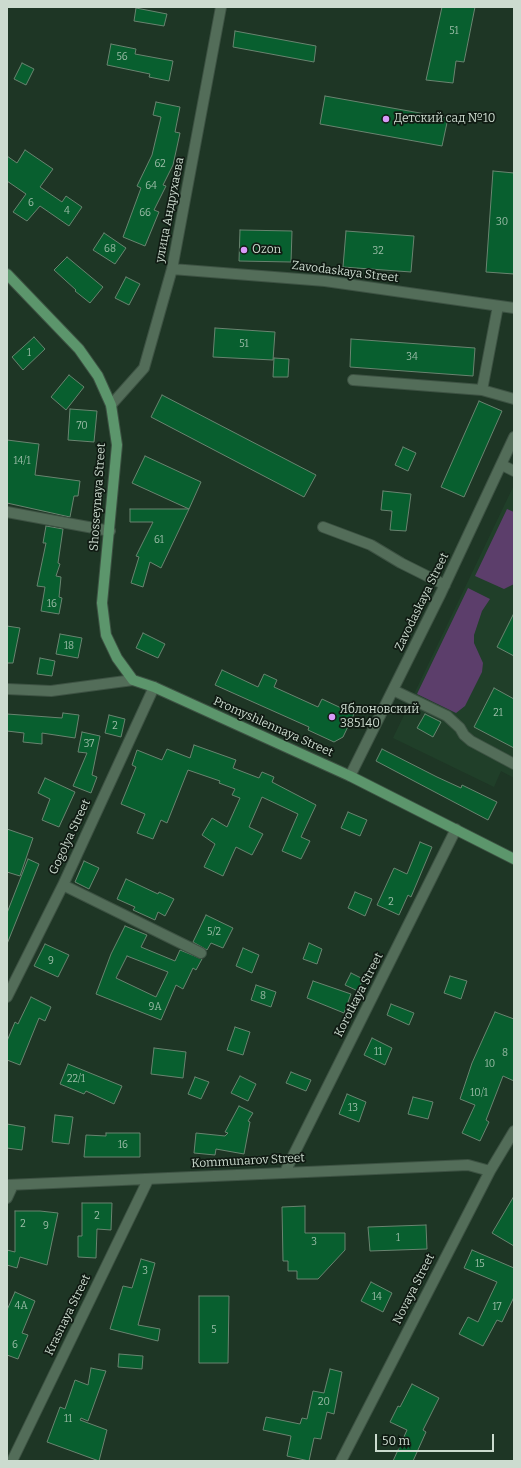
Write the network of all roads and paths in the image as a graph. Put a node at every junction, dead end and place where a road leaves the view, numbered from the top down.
1 (221, 7) edge
2 (172, 269) junction
3 (7, 274) edge
4 (498, 306) junction
5 (514, 308) edge
6 (353, 380) dead end
7 (482, 390) junction
8 (514, 399) edge
9 (112, 405) junction
10 (514, 437) edge
11 (502, 465) junction
12 (514, 471) edge
13 (7, 512) edge
14 (323, 527) dead end
15 (110, 531) junction
16 (445, 585) junction
17 (133, 680) junction
18 (154, 687) junction
19 (7, 689) edge
20 (393, 690) junction
21 (514, 764) edge
22 (350, 776) junction
23 (456, 829) junction
24 (514, 859) edge
25 (63, 885) junction
26 (201, 953) dead end
27 (7, 997) edge
28 (514, 1131) edge
29 (490, 1171) junction
30 (285, 1172) junction
31 (148, 1180) junction
32 (10, 1185) edge
33 (7, 1198) edge
34 (12, 1461) edge
35 (341, 1461) edge

1 - 2 street, улица Андрухаева
2 - 4 street, Zavodaskaya Street
2 - 9 street, улица Андрухаева
3 - 9 main road, Shosseynaya Street
4 - 5 street, Zavodaskaya Street
4 - 7 street
6 - 7 street
7 - 8 street
9 - 15 main road, Shosseynaya Street
10 - 11 street, Zavodaskaya Street
11 - 12 street
11 - 16 street, Zavodaskaya Street
13 - 15 street
14 - 16 street
15 - 17 main road, Shosseynaya Street
16 - 20 street, Zavodaskaya Street
17 - 18 main road, Promyshlennaya Street
17 - 19 street, Promyshlennaya Street
18 - 22 main road, Promyshlennaya Street
18 - 25 street, Gogolya Street
20 - 21 street
20 - 22 street, Zavodaskaya Street
22 - 23 main road, Promyshlennaya Street
23 - 24 main road, Promyshlennaya Street
23 - 30 street, Korotkaya Street
25 - 26 street
25 - 27 street, Gogolya Street
28 - 29 street, Novaya Street
29 - 30 street, Kommunarov Street
29 - 35 street, Novaya Street
30 - 31 street, Kommunarov Street
31 - 32 street, Kommunarov Street
31 - 34 street, Krasnaya Street
32 - 33 street

